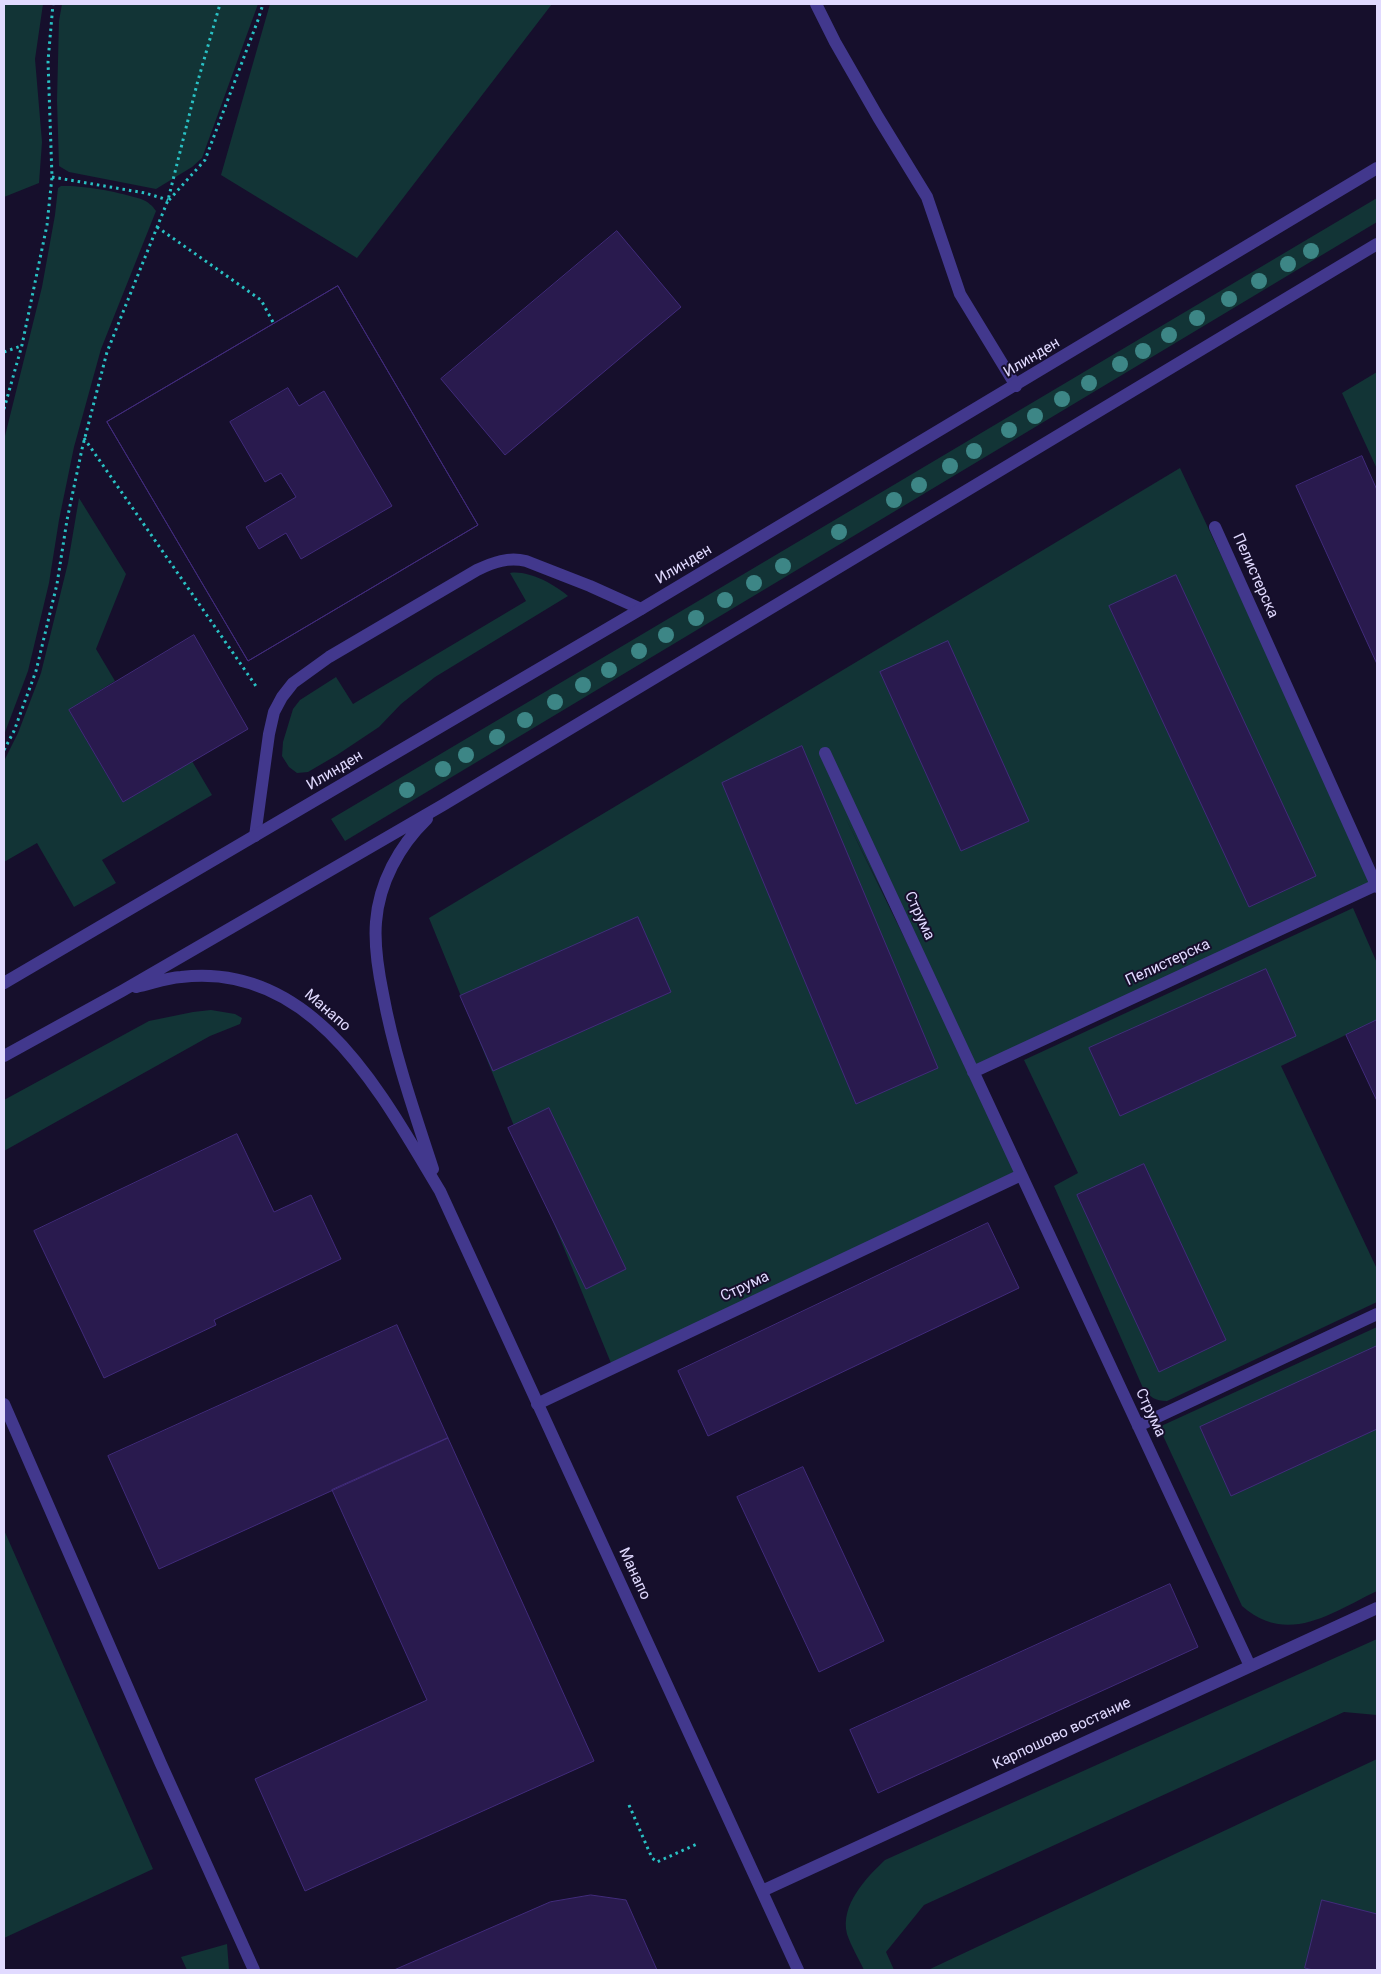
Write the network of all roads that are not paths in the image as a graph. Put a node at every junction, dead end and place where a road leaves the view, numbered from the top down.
1 (816, 4) edge
2 (1377, 168) edge
3 (1377, 244) edge
4 (1016, 386) junction
5 (1215, 527) dead end
6 (641, 609) junction
7 (825, 753) dead end
8 (443, 804) junction
9 (255, 836) junction
10 (1377, 886) edge
11 (4, 983) edge
12 (122, 991) junction
13 (4, 1056) edge
14 (973, 1072) junction
15 (1021, 1175) junction
16 (440, 1191) junction
17 (1377, 1314) edge
18 (4, 1404) edge
19 (537, 1404) junction
20 (1138, 1426) junction
21 (1377, 1608) edge
22 (1250, 1666) junction
23 (762, 1891) junction
24 (254, 1970) edge
25 (798, 1970) edge

1 - 4 street
2 - 4 street, Илинден
3 - 8 street
4 - 6 street, Илинден
5 - 10 street, Пелистерска
6 - 9 street, Илинден
6 - 9 street
7 - 14 street, Струма
8 - 12 street
8 - 16 street, Манапо
9 - 11 street, Илинден
10 - 14 street, Пелистерска
12 - 13 street
12 - 16 street, Манапо
14 - 15 street, Струма
15 - 19 street, Струма
15 - 20 street, Струма
16 - 19 street, Манапо
17 - 20 street
18 - 24 street
19 - 23 street, Манапо
20 - 22 street, Струма
21 - 22 street, Карпошово востание
22 - 23 street, Карпошово востание
23 - 25 street, Манапо

